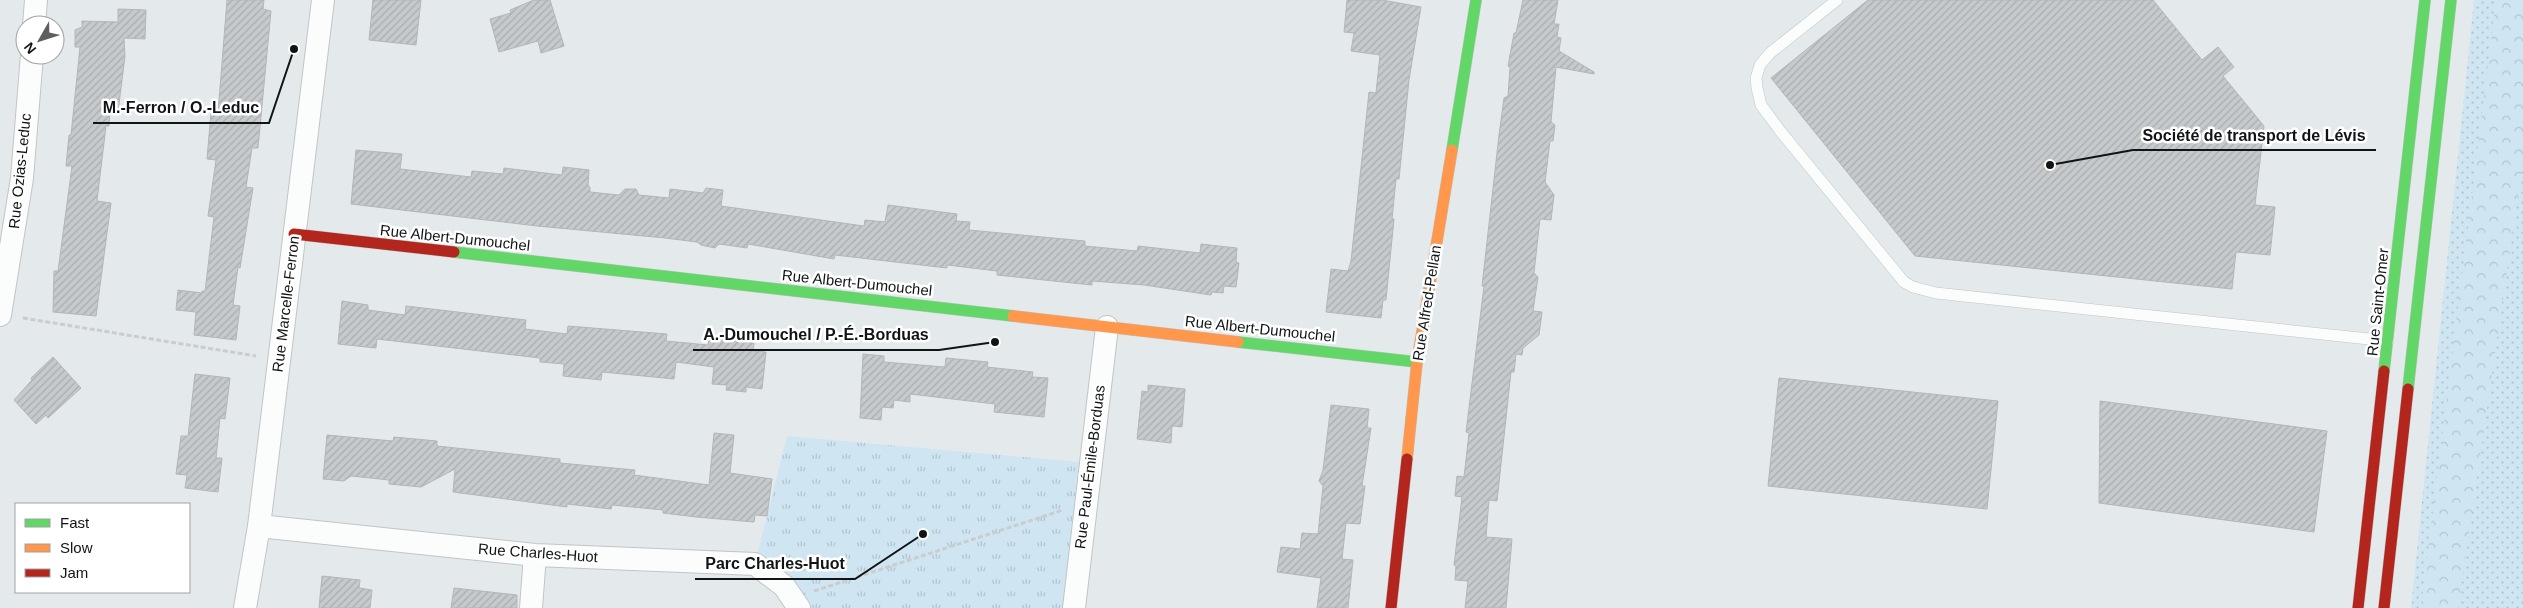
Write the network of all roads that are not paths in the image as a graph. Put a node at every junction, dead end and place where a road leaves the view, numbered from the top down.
1 (36, 0) edge
2 (323, 0) edge
3 (1476, 0) edge
4 (1837, 0) edge
5 (2425, 0) edge
6 (2452, 0) edge
7 (35, 15) edge
8 (31, 65) edge
9 (294, 234) junction
10 (1, 315) edge
11 (1107, 327) junction
12 (2388, 341) junction
13 (1417, 362) junction
14 (259, 526) junction
15 (535, 556) junction
16 (796, 603) edge
17 (245, 608) edge
18 (531, 608) edge
19 (1074, 608) edge
20 (1391, 608) edge
21 (2358, 608) edge
22 (2384, 608) edge

1 - 7 street
2 - 9 street, Rue Marcelle-Ferron
3 - 13 street, Rue Alfred-Pellan
4 - 12 lane
5 - 12 street, Rue Saint-Omer
6 - 22 street
8 - 10 street, Rue Ozias-Leduc
9 - 11 street, Rue Albert-Dumouchel
9 - 14 street, Rue Marcelle-Ferron
11 - 13 street, Rue Albert-Dumouchel
11 - 19 street, Rue Paul-Émile-Borduas
12 - 21 street, Rue Saint-Omer
13 - 20 street, Rue Alfred-Pellan
14 - 15 street, Rue Charles-Huot
14 - 17 street, Rue Marcelle-Ferron
15 - 16 street, Rue Charles-Huot
15 - 18 street

